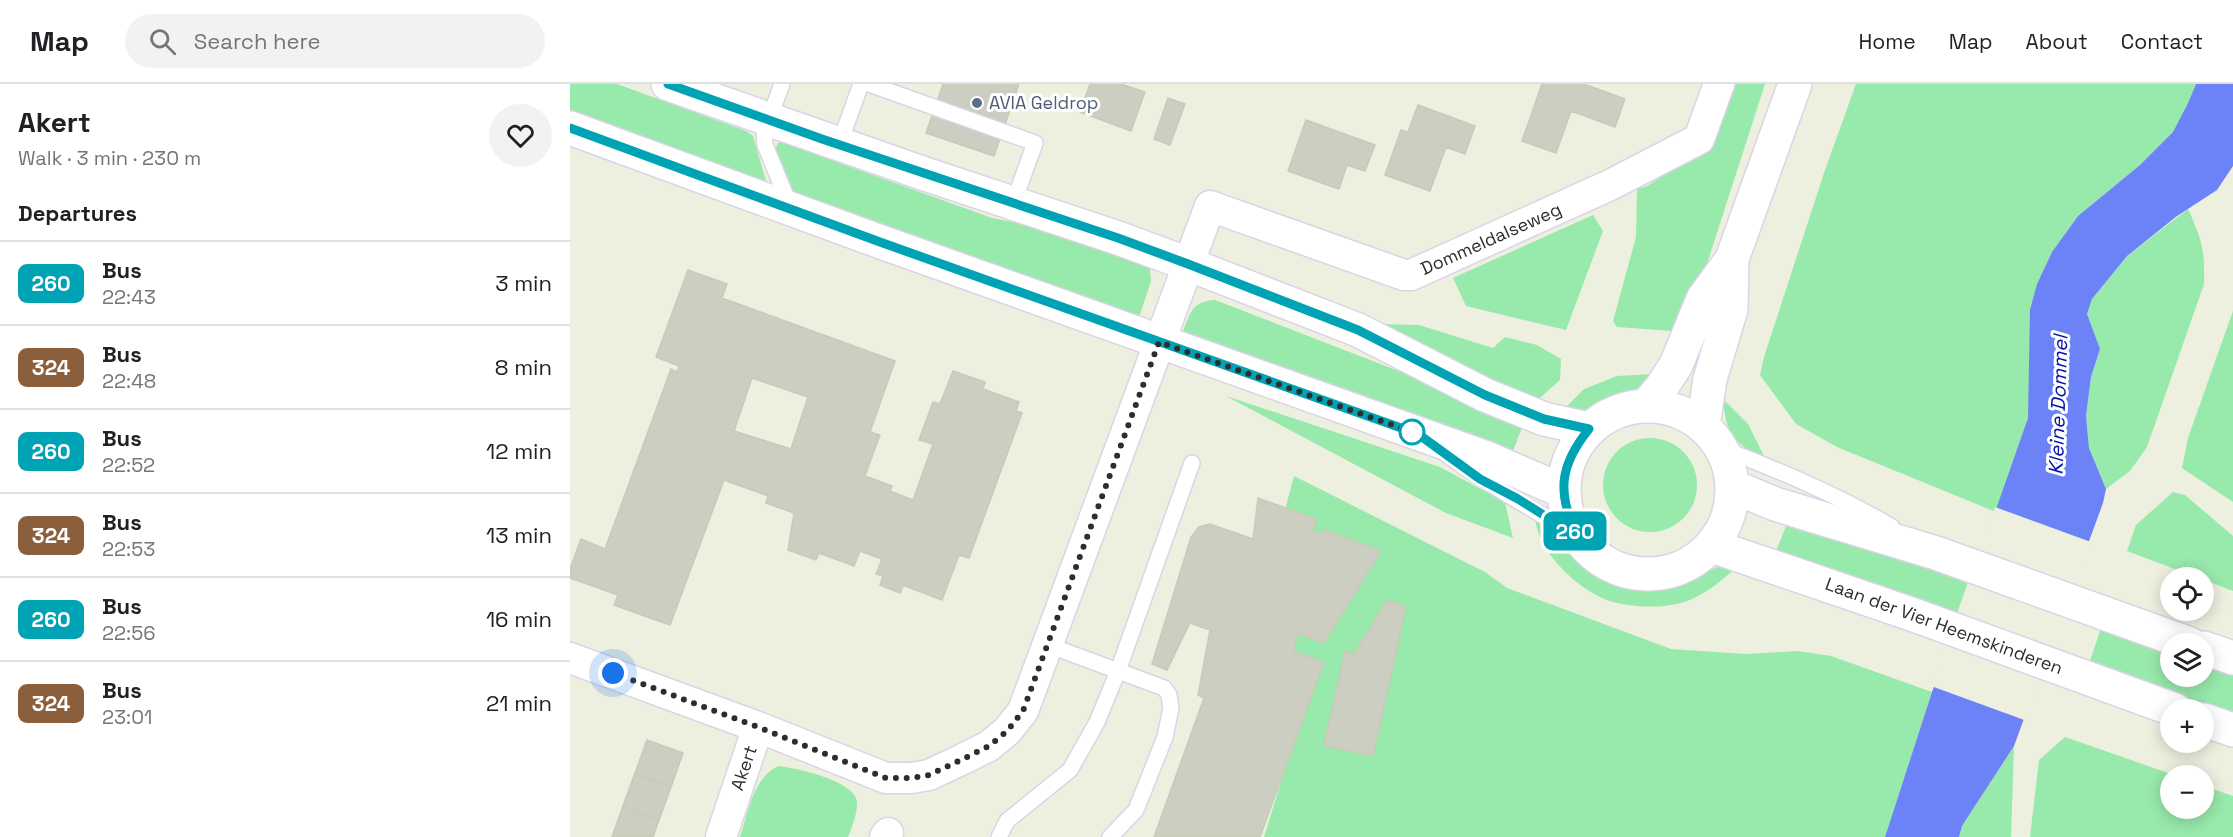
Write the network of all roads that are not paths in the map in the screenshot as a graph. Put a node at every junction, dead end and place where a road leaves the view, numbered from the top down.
1 (668, 84) edge
2 (782, 84) edge
3 (861, 84) edge
4 (869, 84) edge
5 (1719, 84) edge
6 (1795, 84) edge
7 (769, 121) junction
8 (570, 128) edge
9 (839, 145) junction
10 (1013, 204) junction
11 (791, 209) junction
12 (1732, 258) junction
13 (1188, 264) junction
14 (1159, 342) junction
15 (1646, 406) junction
16 (1589, 429) junction
17 (1418, 434) junction
18 (1712, 437) junction
19 (1192, 464) dead end
20 (1732, 486) junction
21 (1563, 491) junction
22 (1577, 536) junction
23 (1712, 546) junction
24 (1936, 553) junction
25 (2160, 633) edge
26 (1048, 645) junction
27 (2214, 651) edge
28 (570, 658) edge
29 (2233, 658) edge
30 (1118, 671) junction
31 (2160, 704) edge
32 (2214, 723) edge
33 (758, 727) junction
34 (2233, 730) edge
35 (721, 837) edge
36 (999, 837) edge
37 (1110, 837) edge

1 - 7 main road
2 - 7 lane
3 - 9 lane
4 - 10 lane
5 - 13 street, Dommeldalseweg
6 - 12 main road
7 - 9 main road
7 - 11 lane
8 - 11 main road
9 - 10 main road
10 - 13 main road
11 - 14 main road
12 - 15 main road
12 - 18 main road
13 - 14 street
13 - 16 main road
14 - 17 main road
14 - 26 street
15 - 16 main road
15 - 18 main road
16 - 21 main road
17 - 21 main road
17 - 22 lane
18 - 20 main road
18 - 24 lane
19 - 30 lane
20 - 23 main road
20 - 24 main road
21 - 22 main road
22 - 23 main road
23 - 31 main road, Laan der Vier Heemskinderen
24 - 25 main road
26 - 30 lane
26 - 33 street, Akert
27 - 29 main road
28 - 33 street
30 - 36 lane
30 - 37 lane
32 - 34 main road
33 - 35 street, Akert

